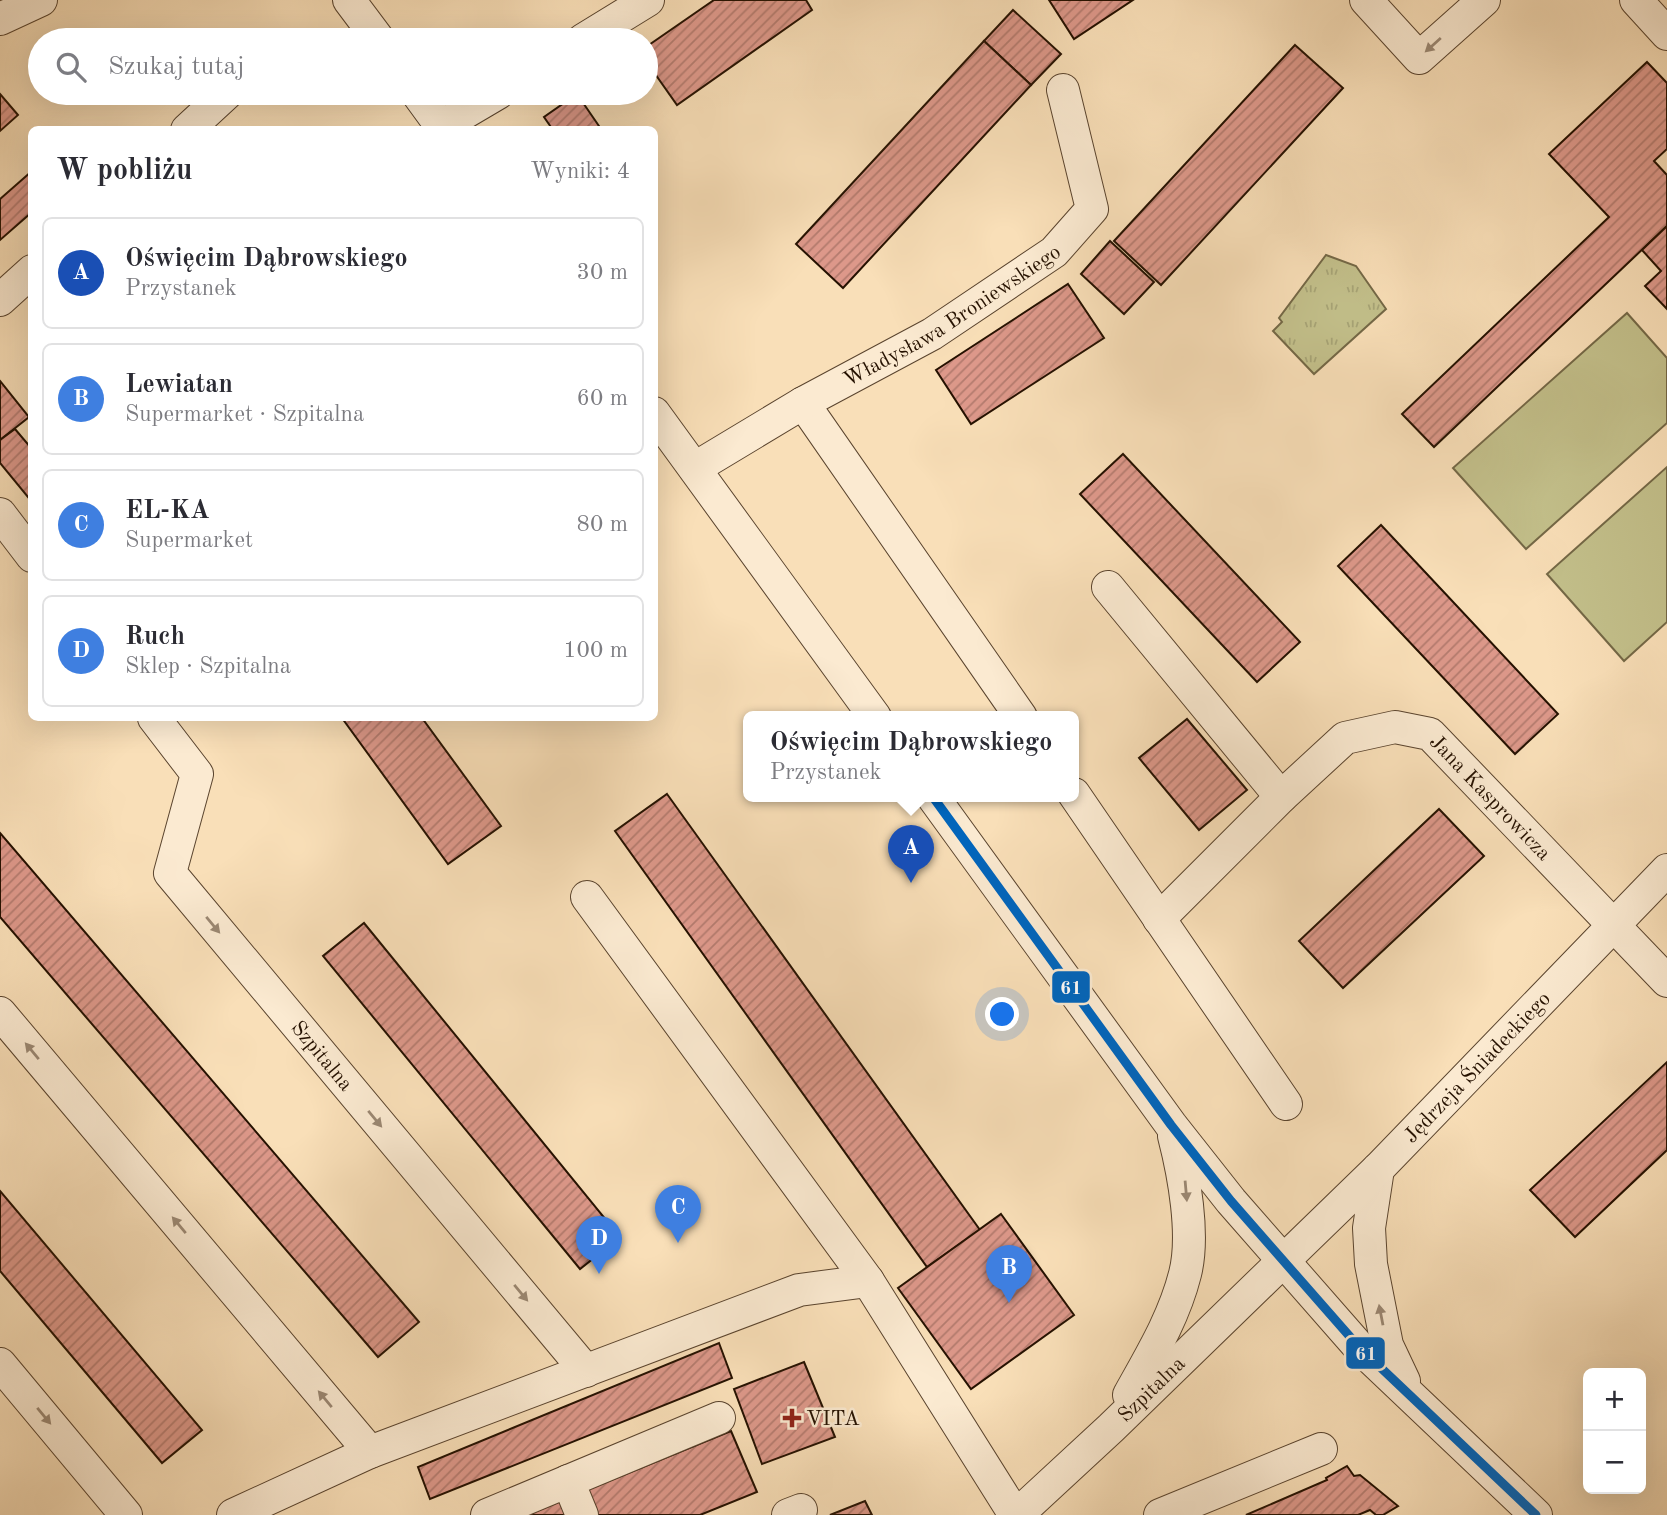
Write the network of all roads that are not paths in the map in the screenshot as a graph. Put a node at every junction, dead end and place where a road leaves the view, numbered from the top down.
1 (41, 0) edge
2 (349, 0) edge
3 (648, 0) edge
4 (1366, 0) edge
5 (1484, 0) edge
6 (1636, 0) edge
7 (0, 19) edge
8 (370, 28) edge
9 (602, 28) edge
10 (1667, 34) edge
11 (1063, 90) dead end
12 (215, 105) edge
13 (426, 105) edge
14 (479, 105) edge
15 (191, 126) edge
16 (442, 126) edge
17 (446, 126) edge
18 (28, 275) edge
19 (0, 300) edge
20 (803, 403) junction
21 (658, 418) edge
22 (695, 468) junction
23 (0, 514) edge
24 (28, 551) edge
25 (1108, 587) dead end
26 (871, 711) edge
27 (1017, 711) edge
28 (156, 721) edge
29 (1281, 797) junction
30 (1079, 801) edge
31 (937, 802) edge
32 (1667, 870) edge
33 (587, 897) dead end
34 (1159, 919) junction
35 (1613, 925) junction
36 (1667, 981) edge
37 (0, 1013) edge
38 (1286, 1104) dead end
39 (1171, 1125) junction
40 (1378, 1169) junction
41 (1283, 1262) junction
42 (868, 1282) junction
43 (0, 1364) edge
44 (586, 1371) junction
45 (1414, 1401) junction
46 (719, 1418) dead end
47 (1111, 1428) junction
48 (1321, 1449) dead end
49 (370, 1451) junction
50 (568, 1481) junction
51 (125, 1515) edge
52 (233, 1515) edge
53 (488, 1515) edge
54 (582, 1515) edge
55 (1016, 1515) edge
56 (1160, 1515) edge
57 (1536, 1515) edge

1 - 7 street
2 - 8 street
3 - 9 street
5 -> 4 street
6 - 10 street
11 - 20 street, Władysława Broniewskiego
12 - 15 street
13 - 16 street
14 - 17 street
18 - 19 street
20 - 22 street, Władysława Broniewskiego
20 - 27 street
21 - 22 street
22 - 26 street
23 - 24 street
25 - 29 street
28 -> 44 street, Szpitalna
29 - 34 street, Jana Kasprowicza
29 - 35 street, Jana Kasprowicza
30 - 34 street
31 - 39 street
32 - 35 street, Jędrzeja Śniadeckiego
33 - 42 street, Szpitalna
34 - 38 street
35 - 36 street, Jana Kasprowicza
35 - 40 street, Jędrzeja Śniadeckiego
49 -> 37 street
39 - 41 street
39 -> 47 street
40 - 41 street, Jędrzeja Śniadeckiego
45 -> 40 street
41 - 45 street
41 - 47 street, Szpitalna
42 - 44 street
42 - 55 street, Szpitalna
43 -> 51 street
44 - 49 street
45 - 57 street
46 - 50 street
47 - 55 street, Szpitalna
48 - 56 street
49 - 52 street
50 - 53 street
50 - 54 street

